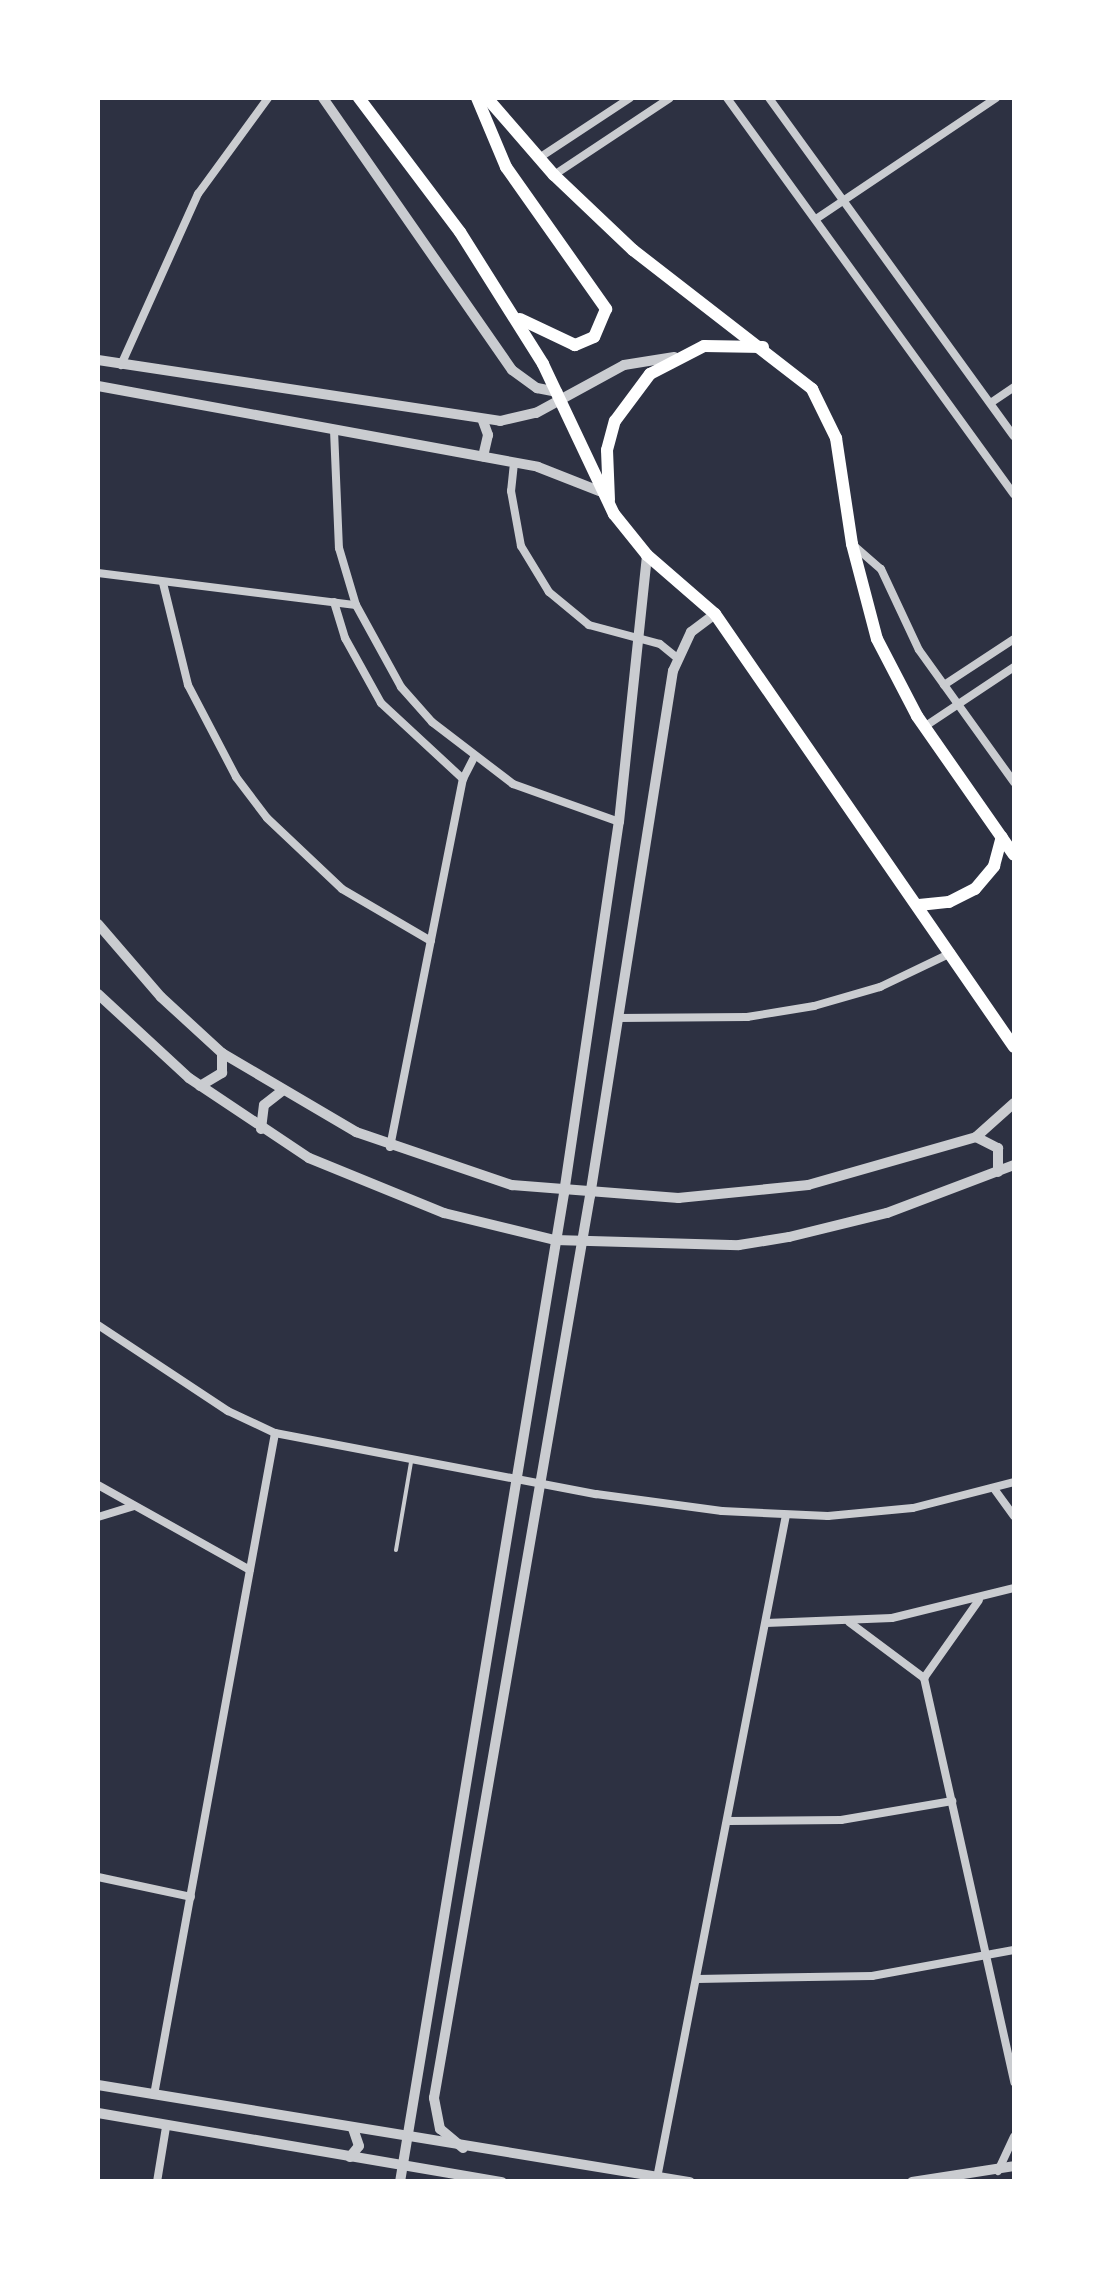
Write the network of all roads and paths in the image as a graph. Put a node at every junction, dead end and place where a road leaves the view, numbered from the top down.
1 (268, 98) edge
2 (323, 98) edge
3 (358, 98) edge
4 (477, 98) edge
5 (487, 98) edge
6 (630, 98) edge
7 (670, 98) edge
8 (727, 98) edge
9 (770, 98) edge
10 (996, 98) edge
11 (539, 158) junction
12 (554, 175) junction
13 (846, 200) junction
14 (816, 219) junction
15 (508, 306) junction
16 (765, 348) junction
17 (674, 357) junction
18 (98, 360) edge
19 (121, 365) junction
20 (98, 386) edge
21 (1014, 387) edge
22 (560, 395) junction
23 (992, 402) junction
24 (482, 421) junction
25 (334, 430) junction
26 (1014, 436) edge
27 (483, 456) junction
28 (514, 463) junction
29 (599, 490) junction
30 (1014, 494) edge
31 (611, 509) junction
32 (852, 544) junction
33 (648, 555) junction
34 (98, 573) edge
35 (162, 583) junction
36 (334, 602) junction
37 (356, 605) junction
38 (715, 614) junction
39 (1014, 639) edge
40 (639, 641) junction
41 (677, 658) junction
42 (1014, 667) edge
43 (944, 684) junction
44 (960, 705) junction
45 (924, 727) junction
46 (474, 758) junction
47 (463, 778) junction
48 (1014, 782) edge
49 (619, 822) junction
50 (1002, 837) junction
51 (1014, 855) edge
52 (919, 905) junction
53 (98, 924) edge
54 (431, 941) junction
55 (952, 953) junction
56 (98, 994) edge
57 (618, 1018) junction
58 (1014, 1047) edge
59 (222, 1053) junction
60 (199, 1086) junction
61 (283, 1090) junction
62 (1014, 1103) edge
63 (261, 1129) junction
64 (976, 1137) junction
65 (390, 1146) junction
66 (1014, 1165) edge
67 (998, 1172) junction
68 (564, 1193) junction
69 (590, 1196) junction
70 (555, 1240) junction
71 (580, 1243) junction
72 (98, 1325) edge
73 (275, 1433) junction
74 (412, 1459) junction
75 (512, 1475) junction
76 (540, 1480) junction
77 (1014, 1482) edge
78 (98, 1485) edge
79 (996, 1490) junction
80 (134, 1506) junction
81 (786, 1515) junction
82 (1014, 1516) edge
83 (98, 1517) edge
84 (396, 1550) dead end
85 (250, 1570) junction
86 (1014, 1588) edge
87 (979, 1600) junction
88 (849, 1622) junction
89 (766, 1623) junction
90 (924, 1678) junction
91 (952, 1801) junction
92 (728, 1821) junction
93 (98, 1877) edge
94 (190, 1897) junction
95 (438, 1944) junction
96 (460, 1947) junction
97 (1014, 1950) edge
98 (987, 1958) junction
99 (698, 1979) junction
100 (1014, 2082) edge
101 (98, 2085) edge
102 (154, 2095) junction
103 (98, 2113) edge
104 (166, 2127) junction
105 (353, 2129) junction
106 (1014, 2136) edge
107 (407, 2138) junction
108 (462, 2148) junction
109 (350, 2156) junction
110 (403, 2164) junction
111 (1014, 2166) edge
112 (998, 2171) junction
113 (460, 2174) junction
114 (657, 2178) junction
115 (157, 2182) edge
116 (400, 2182) edge
117 (442, 2182) edge
118 (502, 2182) edge
119 (690, 2182) edge
120 (912, 2182) edge

1 - 19 street
2 - 22 street
3 - 15 main road
4 - 15 main road
5 - 11 main road
6 - 11 street
7 - 12 street
8 - 14 street
9 - 13 street
10 - 13 street
11 - 12 main road
12 - 16 main road
13 - 14 street
13 - 23 street
14 - 30 street
15 - 22 main road
16 - 17 main road
16 - 32 main road
17 - 22 street
17 - 31 main road
18 - 19 street
19 - 24 street
20 - 25 street
21 - 23 street
22 - 24 street
22 - 29 main road
23 - 26 street
24 - 27 street
25 - 27 street
25 - 37 street
27 - 28 street
28 - 29 street
28 - 40 street
29 - 31 main road
31 - 33 main road
32 - 43 street
32 - 45 main road
33 - 38 main road
33 - 40 street
34 - 35 street
35 - 36 street
35 - 54 street
36 - 37 street
36 - 47 street
37 - 46 street
38 - 41 street
38 - 52 main road
39 - 43 street
40 - 41 street
40 - 49 street
41 - 57 street
42 - 44 street
43 - 44 street
44 - 45 street
44 - 48 street
45 - 50 main road
46 - 47 street
46 - 49 street
47 - 54 street
49 - 68 street
50 - 51 main road
50 - 52 main road
52 - 55 main road
53 - 59 street
54 - 65 street
55 - 57 street
55 - 58 main road
56 - 60 street
57 - 69 street
59 - 60 street
59 - 61 street
60 - 63 street
61 - 63 street
61 - 65 street
62 - 64 street
63 - 70 street
64 - 67 street
64 - 69 street
65 - 68 street
66 - 67 street
67 - 71 street
68 - 69 street
68 - 70 street
69 - 71 street
70 - 71 street
70 - 75 street
71 - 76 street
72 - 73 street
73 - 74 street
73 - 85 street
74 - 75 street
74 - 84 lane
75 - 76 street
75 - 95 street
76 - 81 street
76 - 96 street
77 - 79 street
78 - 80 street
79 - 81 street
79 - 82 street
80 - 83 street
80 - 85 street
81 - 89 street
85 - 94 street
86 - 87 street
87 - 88 street
87 - 90 street
88 - 89 street
88 - 90 street
89 - 92 street
90 - 91 street
91 - 92 street
91 - 98 street
92 - 99 street
93 - 94 street
94 - 102 street
95 - 96 street
95 - 107 street
96 - 108 street
97 - 98 street
98 - 99 street
98 - 100 street
99 - 114 street
101 - 102 street
102 - 105 street
103 - 104 street
104 - 109 street
104 - 115 street
105 - 107 street
105 - 109 street
106 - 112 street
107 - 108 street
107 - 110 street
108 - 114 street
109 - 110 street
110 - 113 street
110 - 116 street
111 - 112 street
112 - 120 street
113 - 117 street
113 - 118 street
114 - 119 street

